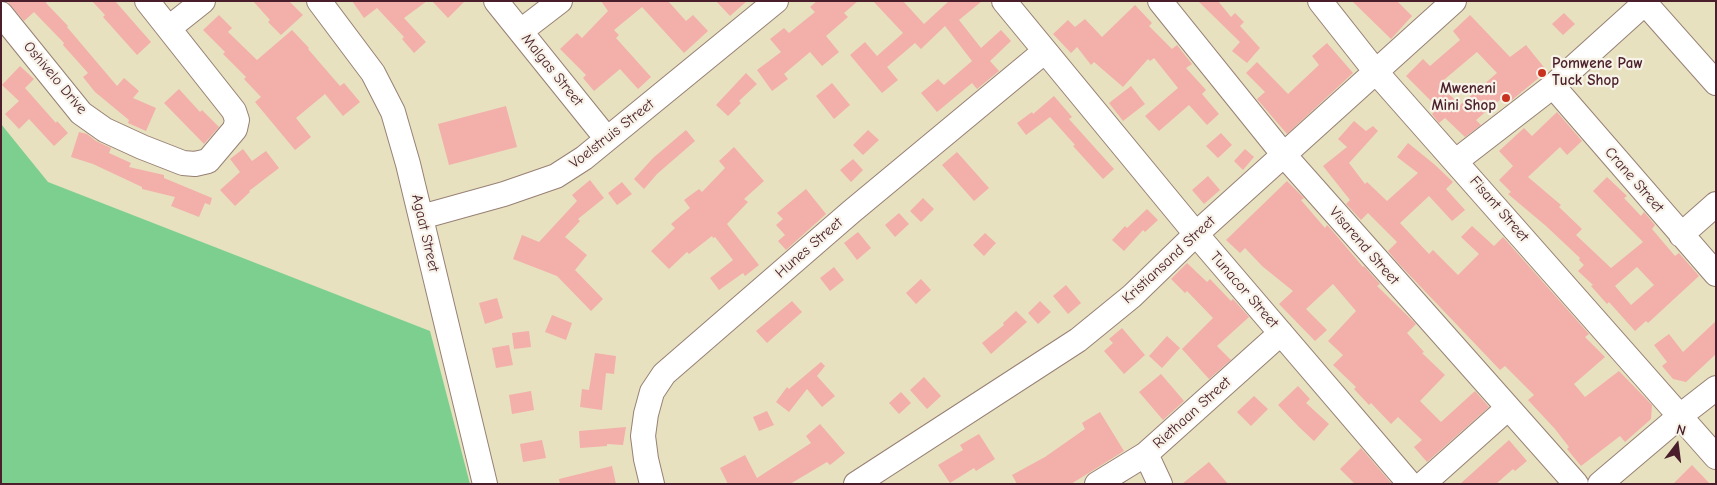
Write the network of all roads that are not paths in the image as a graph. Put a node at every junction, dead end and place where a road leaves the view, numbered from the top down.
1 (147, 1) edge
2 (203, 1) edge
3 (319, 1) edge
4 (496, 1) edge
5 (560, 1) edge
6 (776, 1) edge
7 (1004, 1) edge
8 (1160, 1) edge
9 (1320, 1) edge
10 (1454, 1) edge
11 (1646, 2) edge
12 (1, 14) edge
13 (169, 28) junction
14 (521, 31) junction
15 (1045, 51) junction
16 (1376, 72) junction
17 (1716, 83) edge
18 (1553, 86) junction
19 (607, 139) junction
20 (1284, 155) junction
21 (1456, 161) junction
22 (1716, 204) edge
23 (421, 217) junction
24 (1196, 234) junction
25 (1682, 235) junction
26 (1716, 274) edge
27 (1280, 333) junction
28 (1716, 388) edge
29 (1508, 408) junction
30 (1680, 416) junction
31 (1146, 454) junction
32 (1716, 457) edge
33 (486, 484) edge
34 (652, 484) edge
35 (856, 484) edge
36 (1097, 484) edge
37 (1160, 484) edge
38 (1410, 484) edge
39 (1423, 484) edge
40 (1576, 484) edge
41 (1600, 484) edge

1 - 13 street, Oshivelo Drive
2 - 13 street
3 - 23 street, Agaat Street
4 - 14 street, Malgas Street
5 - 14 street
6 - 19 street, Voelstruis Street
7 - 15 street, Tunacor Street
8 - 20 street, Visarend Street
9 - 16 street, Fisant Street
10 - 16 street, Kristiansand Street
11 - 17 street
11 - 18 street
12 - 13 street, Oshivelo Drive
14 - 19 street, Malgas Street
15 - 24 street, Tunacor Street
15 - 34 street, Hunes Street
16 - 20 street, Kristiansand Street
16 - 21 street, Fisant Street
18 - 21 street
18 - 25 street, Crane Street
19 - 23 street, Voelstruis Street
20 - 24 street, Kristiansand Street
20 - 29 street, Visarend Street
21 - 30 street, Fisant Street
22 - 25 street
23 - 33 street, Agaat Street
24 - 27 street, Tunacor Street
24 - 35 street, Kristiansand Street
25 - 26 street, Crane Street
27 - 31 street, Riethaan Street
27 - 38 street, Tunacor Street
28 - 30 street
29 - 39 street
29 - 40 street, Visarend Street
30 - 32 street, Fisant Street
30 - 41 street
31 - 36 street, Riethaan Street
31 - 37 street

